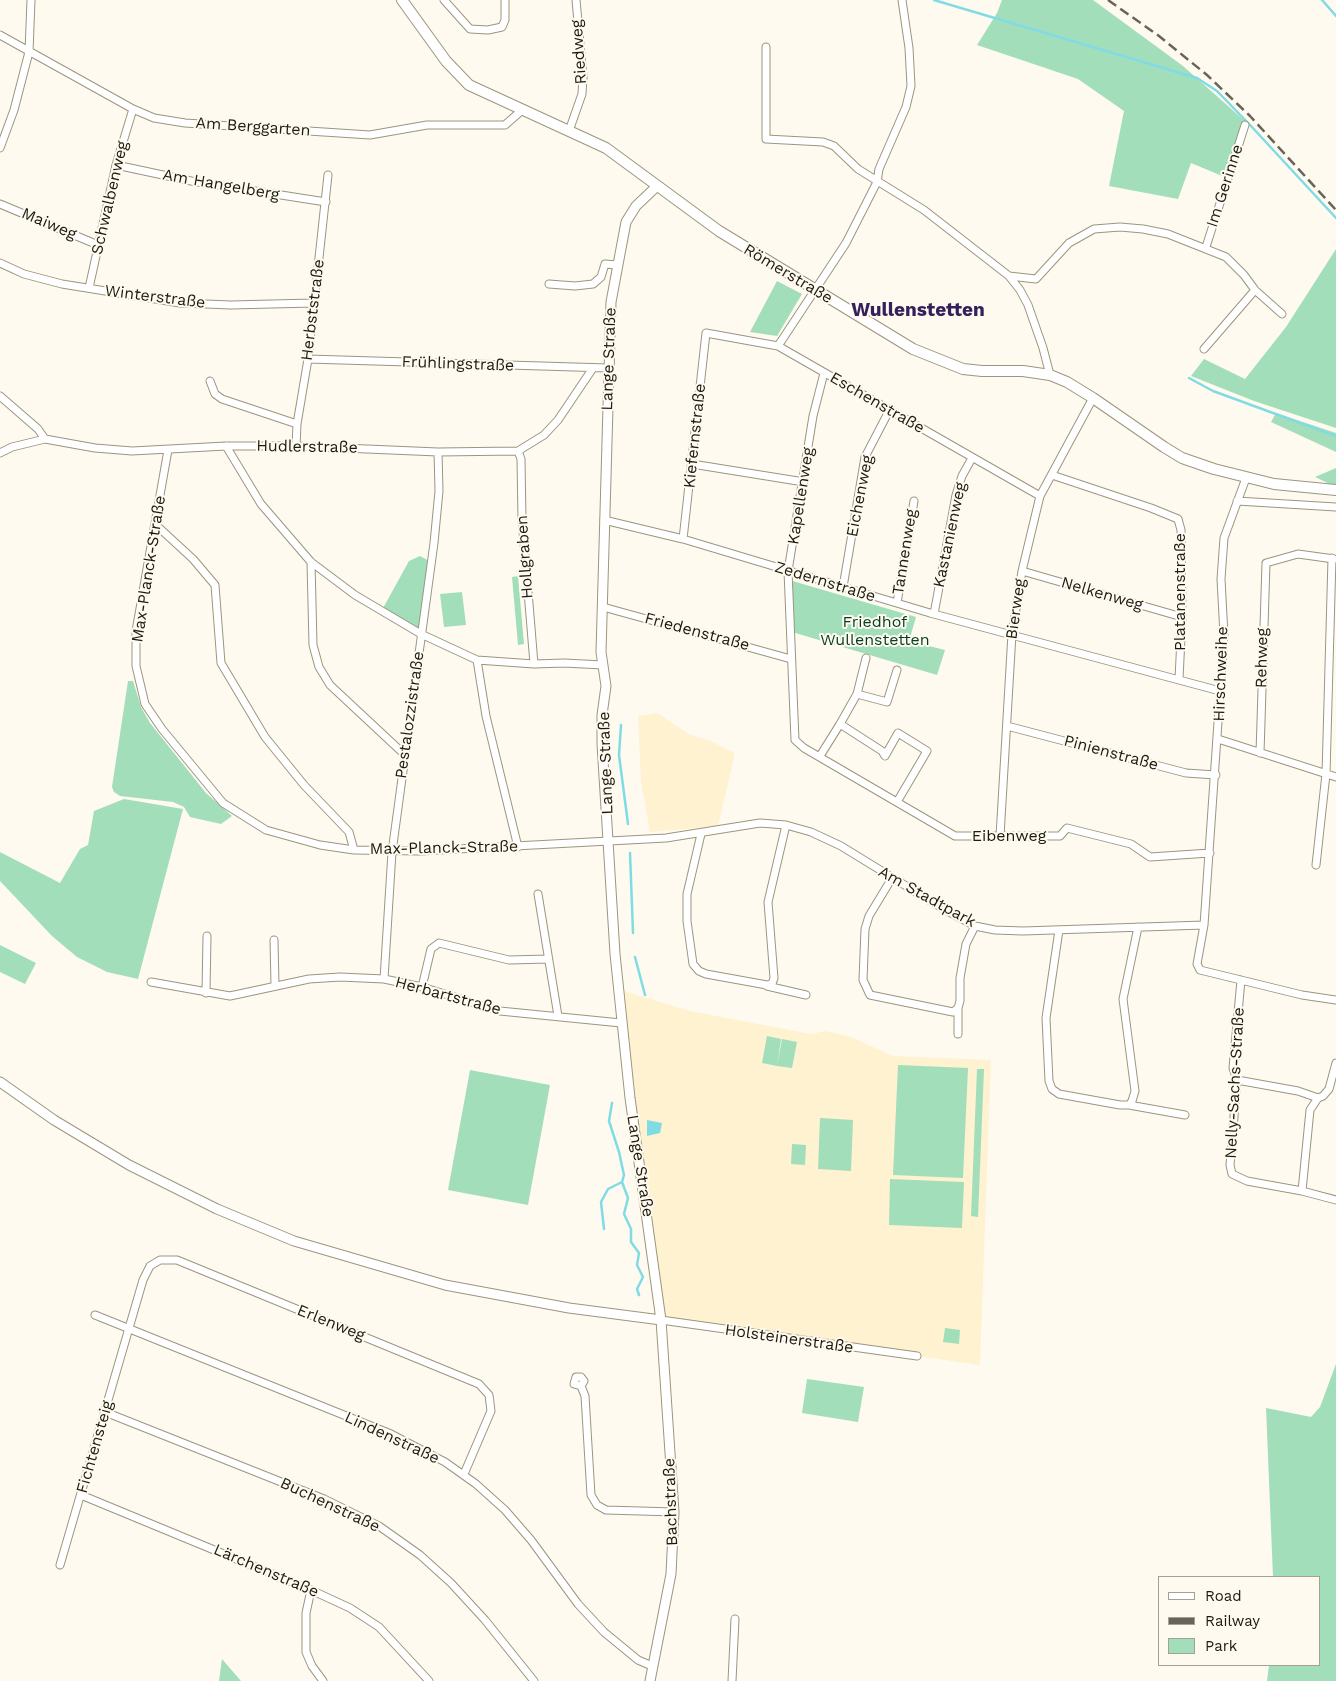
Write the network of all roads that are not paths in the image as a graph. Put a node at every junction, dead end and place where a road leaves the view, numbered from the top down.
1 (31, 0) edge
2 (402, 0) edge
3 (444, 0) edge
4 (505, 0) edge
5 (576, 0) edge
6 (902, 0) edge
7 (0, 35) edge
8 (766, 47) dead end
9 (29, 52) junction
10 (132, 109) junction
11 (522, 111) junction
12 (1245, 125) dead end
13 (569, 131) junction
14 (0, 148) edge
15 (116, 165) junction
16 (328, 175) dead end
17 (877, 182) junction
18 (657, 186) junction
19 (326, 202) junction
20 (0, 204) edge
21 (98, 245) junction
22 (1206, 247) junction
23 (0, 263) edge
24 (617, 265) junction
25 (1009, 276) junction
26 (549, 284) dead end
27 (89, 288) junction
28 (816, 290) junction
29 (1255, 290) junction
30 (314, 303) junction
31 (1282, 314) dead end
32 (706, 333) joint
33 (778, 346) junction
34 (1204, 349) dead end
35 (308, 358) junction
36 (593, 368) junction
37 (608, 368) junction
38 (824, 373) junction
39 (1050, 376) junction
40 (210, 381) dead end
41 (0, 396) edge
42 (1093, 398) junction
43 (890, 410) junction
44 (297, 424) junction
45 (45, 439) junction
46 (226, 446) junction
47 (296, 446) junction
48 (168, 450) junction
49 (518, 451) junction
50 (438, 452) junction
51 (0, 453) edge
52 (972, 458) junction
53 (692, 464) junction
54 (1052, 475) junction
55 (1246, 478) junction
56 (804, 482) junction
57 (1336, 490) edge
58 (1040, 496) junction
59 (914, 501) dead end
60 (1237, 501) junction
61 (1336, 507) edge
62 (604, 520) junction
63 (156, 525) junction
64 (683, 538) junction
65 (1334, 559) edge
66 (311, 562) junction
67 (788, 571) junction
68 (1022, 571) junction
69 (843, 587) junction
70 (897, 603) junction
71 (603, 607) junction
72 (934, 614) junction
73 (1182, 617) junction
74 (421, 634) junction
75 (1012, 634) junction
76 (866, 658) dead end
77 (791, 659) junction
78 (477, 660) junction
79 (534, 664) junction
80 (603, 665) junction
81 (897, 670) dead end
82 (1179, 679) junction
83 (1220, 691) junction
84 (857, 694) junction
85 (840, 724) junction
86 (1007, 726) junction
87 (1218, 739) junction
88 (795, 740) joint
89 (1260, 753) junction
90 (404, 754) junction
91 (820, 756) junction
92 (1326, 774) junction
93 (1216, 775) junction
94 (1336, 776) edge
95 (897, 802) junction
96 (786, 825) junction
97 (701, 834) junction
98 (1000, 836) junction
99 (610, 841) junction
100 (518, 847) junction
101 (354, 850) junction
102 (392, 852) junction
103 (1210, 853) junction
104 (1316, 865) dead end
105 (892, 878) junction
106 (538, 894) dead end
107 (975, 926) junction
108 (1204, 926) junction
109 (1138, 927) junction
110 (1059, 930) junction
111 (207, 936) dead end
112 (274, 940) dead end
113 (548, 959) junction
114 (384, 979) junction
115 (1241, 980) junction
116 (150, 982) dead end
117 (767, 985) junction
118 (275, 986) junction
119 (422, 987) junction
120 (206, 993) junction
121 (806, 995) dead end
122 (1336, 1000) edge
123 (958, 1008) junction
124 (558, 1016) junction
125 (621, 1022) junction
126 (958, 1034) dead end
127 (1336, 1063) edge
128 (1237, 1080) junction
129 (0, 1082) edge
130 (1318, 1098) junction
131 (1129, 1105) junction
132 (1185, 1116) dead end
133 (1302, 1190) junction
134 (1336, 1200) edge
135 (95, 1315) dead end
136 (661, 1320) junction
137 (130, 1329) junction
138 (917, 1356) dead end
139 (581, 1386) dead end
140 (105, 1412) junction
141 (464, 1474) junction
142 (82, 1495) junction
143 (674, 1512) junction
144 (60, 1565) dead end
145 (311, 1590) junction
146 (735, 1619) dead end
147 (652, 1666) junction
148 (323, 1681) edge
149 (429, 1681) edge
150 (534, 1681) edge
151 (650, 1681) edge
152 (732, 1681) edge

1 - 9 street
2 - 11 main road, Römerstraße
3 - 4 street
5 - 13 street, Riedweg
6 - 17 street
7 - 9 street, Am Berggarten
8 - 17 street
9 - 10 street, Am Berggarten
9 - 14 street
10 - 11 street, Am Berggarten
10 - 15 street, Schwalbenweg
11 - 13 main road, Römerstraße
12 - 22 street, Im Gerinne
13 - 18 main road, Römerstraße
15 - 19 street, Am Hangelberg
15 - 21 street, Schwalbenweg
16 - 19 street, Herbststraße
17 - 25 street
17 - 28 street
18 - 24 street, Lange Straße
18 - 28 main road, Römerstraße
19 - 30 street, Herbststraße
20 - 21 street, Maiweg
21 - 27 street, Schwalbenweg
22 - 25 street, Im Gerinne
22 - 29 street, Im Gerinne
23 - 27 street, Winterstraße
24 - 26 street
24 - 37 street, Lange Straße
25 - 39 street
27 - 30 street, Winterstraße
28 - 33 street
28 - 39 main road, Römerstraße
29 - 31 street, Im Gerinne
29 - 34 street
30 - 35 street, Herbststraße
32 - 33 street, Eschenstraße
32 - 53 street, Kiefernstraße
33 - 38 street, Eschenstraße
35 - 36 street, Frühlingstraße
35 - 44 street, Herbststraße
36 - 37 street, Frühlingstraße
36 - 49 street
37 - 62 street, Lange Straße
38 - 43 street, Eschenstraße
38 - 56 street, Kapellenweg
39 - 42 main road, Römerstraße
40 - 44 street
41 - 45 street
42 - 54 street, Bierweg
42 - 55 main road, Römerstraße
43 - 52 street, Eschenstraße
43 - 69 street, Eichenweg
44 - 47 street, Herbststraße
45 - 48 street, Hudlerstraße
45 - 51 street
46 - 47 street, Hudlerstraße
46 - 48 street, Hudlerstraße
46 - 66 street
47 - 50 street, Hudlerstraße
48 - 63 street, Max-Planck-Straße
49 - 50 street, Hudlerstraße
49 - 79 street, Hollgraben
50 - 74 street, Pestalozzistraße
52 - 58 street, Eschenstraße
52 - 72 street, Kastanienweg
53 - 56 street
53 - 64 street, Kiefernstraße
54 - 58 street, Bierweg
54 - 73 street, Platanenstraße
55 - 57 main road, Römerstraße
55 - 60 street, Hirschweihe
56 - 67 street, Kapellenweg
58 - 68 street, Bierweg
59 - 70 street, Tannenweg
60 - 61 street
60 - 83 street, Hirschweihe
62 - 64 street, Zedernstraße
62 - 71 street, Lange Straße
63 - 101 street
63 - 101 street, Max-Planck-Straße
64 - 67 street, Zedernstraße
65 - 89 street, Rehweg
65 - 92 street
66 - 74 street
66 - 90 street
67 - 69 street, Zedernstraße
67 - 77 street, Kapellenweg
68 - 73 street, Nelkenweg
68 - 75 street, Bierweg
69 - 70 street, Zedernstraße
70 - 72 street, Zedernstraße
71 - 77 street, Friedenstraße
71 - 80 street, Lange Straße
72 - 75 street, Zedernstraße
73 - 82 street, Platanenstraße
74 - 78 street
74 - 90 street, Pestalozzistraße
75 - 82 street, Zedernstraße
75 - 86 street, Bierweg
76 - 84 street
77 - 88 street, Kapellenweg
78 - 79 street
78 - 100 street
79 - 80 street
80 - 99 street, Lange Straße
81 - 84 street
82 - 83 street, Zedernstraße
83 - 87 street, Hirschweihe
84 - 85 street
85 - 91 street
85 - 95 street
86 - 93 street, Pinienstraße
86 - 98 street, Bierweg
87 - 89 street
87 - 93 street, Hirschweihe
88 - 91 street, Eibenweg
89 - 92 street
90 - 102 street, Pestalozzistraße
91 - 95 street, Eibenweg
92 - 94 street
92 - 104 street
93 - 103 street, Hirschweihe
95 - 98 street, Eibenweg
96 - 97 street, Am Stadtpark
96 - 105 street, Am Stadtpark
96 - 117 street
97 - 99 street, Am Stadtpark
97 - 117 street
98 - 103 street, Eibenweg
99 - 100 street, Max-Planck-Straße
99 - 125 street, Lange Straße
100 - 102 street, Max-Planck-Straße
101 - 102 street, Max-Planck-Straße
102 - 114 street, Pestalozzistraße
103 - 108 street, Hirschweihe
105 - 107 street, Am Stadtpark
105 - 123 street
106 - 113 street
107 - 110 street, Am Stadtpark
107 - 123 street
108 - 109 street, Am Stadtpark
108 - 115 street
109 - 110 street, Am Stadtpark
109 - 131 street
110 - 131 street
111 - 120 street
112 - 118 street
113 - 119 street
113 - 124 street
114 - 118 street, Herbartstraße
114 - 119 street, Herbartstraße
115 - 122 street
115 - 128 street, Nelly-Sachs-Straße
116 - 120 street, Herbartstraße
117 - 121 street
118 - 120 street, Herbartstraße
119 - 124 street, Herbartstraße
123 - 126 street
124 - 125 street, Herbartstraße
125 - 136 street, Lange Straße
127 - 130 street
128 - 130 street
128 - 133 street, Nelly-Sachs-Straße
129 - 136 street
130 - 133 street
131 - 132 street
133 - 134 street, Nelly-Sachs-Straße
135 - 137 street, Lindenstraße
136 - 138 street, Holsteinerstraße
136 - 143 street, Bachstraße
137 - 140 street, Fichtensteig
137 - 141 street, Lindenstraße
137 - 141 street, Erlenweg
139 - 143 street
140 - 142 street, Fichtensteig
140 - 150 street, Buchenstraße
141 - 147 street, Lindenstraße
142 - 144 street, Fichtensteig
142 - 145 street, Lärchenstraße
143 - 147 street, Bachstraße
145 - 148 street
145 - 149 street, Lärchenstraße
146 - 152 street
147 - 151 street, Bachstraße

